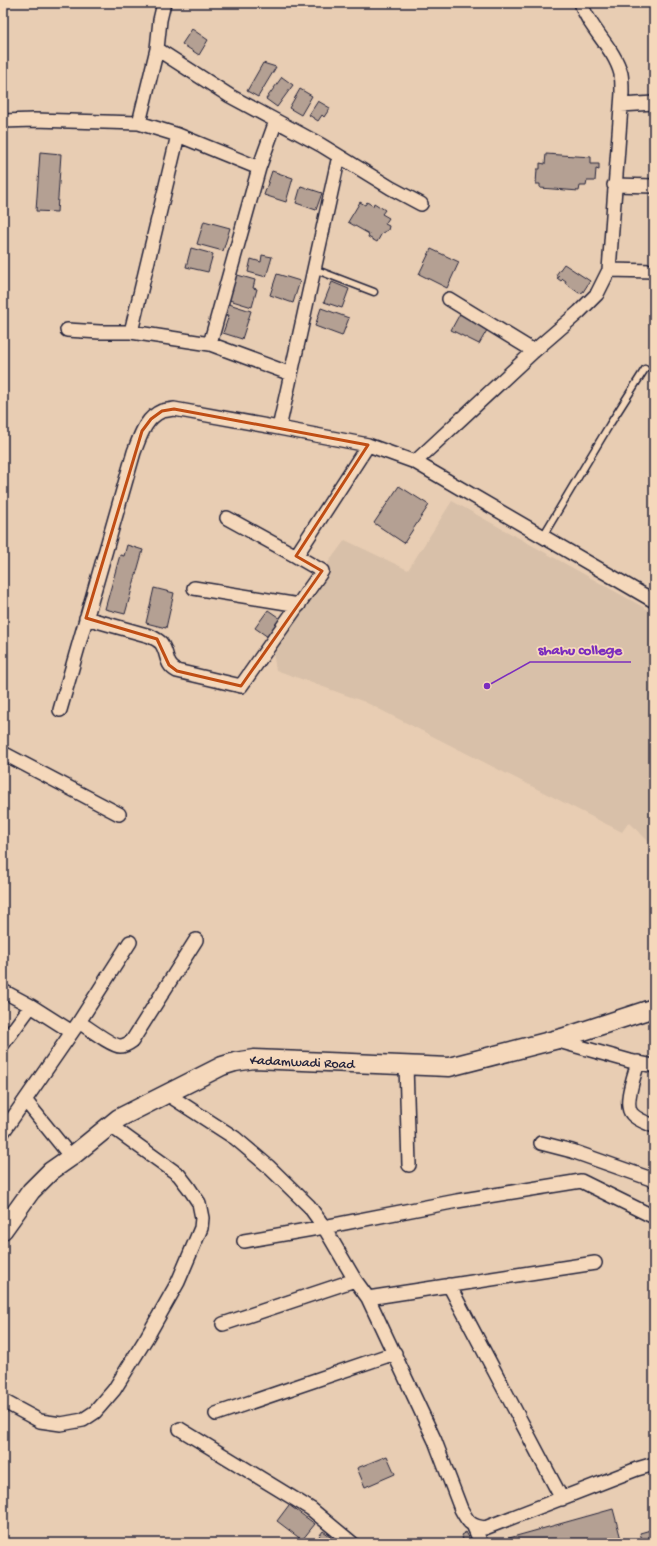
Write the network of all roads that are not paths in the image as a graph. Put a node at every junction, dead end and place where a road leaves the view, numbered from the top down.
1 (164, 3) edge
2 (581, 3) edge
3 (157, 49) junction
4 (654, 103) edge
5 (621, 105) junction
6 (3, 121) edge
7 (276, 121) junction
8 (138, 123) junction
9 (178, 135) junction
10 (339, 156) junction
11 (259, 168) junction
12 (614, 185) junction
13 (654, 186) edge
14 (420, 204) dead end
15 (314, 269) junction
16 (608, 270) junction
17 (654, 271) edge
18 (374, 292) dead end
19 (448, 299) dead end
20 (68, 330) dead end
21 (131, 332) junction
22 (210, 344) junction
23 (534, 351) junction
24 (645, 368) dead end
25 (291, 374) junction
26 (279, 428) junction
27 (368, 445) junction
28 (415, 462) junction
29 (227, 518) dead end
30 (542, 536) junction
31 (296, 556) junction
32 (194, 588) dead end
33 (654, 601) edge
34 (299, 605) junction
35 (86, 618) junction
36 (60, 710) dead end
37 (3, 753) edge
38 (119, 814) dead end
39 (196, 940) dead end
40 (130, 942) dead end
41 (3, 991) edge
42 (31, 1006) junction
43 (650, 1012) edge
44 (76, 1027) junction
45 (553, 1040) junction
46 (3, 1044) edge
47 (638, 1062) junction
48 (406, 1065) junction
49 (654, 1066) edge
50 (166, 1094) junction
51 (25, 1100) junction
52 (111, 1126) junction
53 (654, 1126) edge
54 (3, 1132) edge
55 (541, 1143) dead end
56 (71, 1157) junction
57 (409, 1165) dead end
58 (654, 1180) edge
59 (654, 1217) edge
60 (324, 1227) junction
61 (3, 1230) edge
62 (244, 1241) dead end
63 (595, 1263) dead end
64 (356, 1280) junction
65 (449, 1285) junction
66 (368, 1298) junction
67 (223, 1324) dead end
68 (395, 1353) junction
69 (3, 1401) edge
70 (216, 1414) dead end
71 (180, 1429) dead end
72 (654, 1464) edge
73 (562, 1498) junction
74 (474, 1527) junction
75 (352, 1543) edge
76 (481, 1543) edge

1 - 3 street
2 - 5 street
3 - 7 street
3 - 8 street
4 - 5 street
5 - 12 street
6 - 8 street
7 - 10 street
7 - 11 street
8 - 9 street
9 - 11 street
9 - 21 street
10 - 14 street
10 - 15 street
11 - 22 street
12 - 13 street
12 - 16 street
15 - 18 lane
15 - 25 street
16 - 17 street
16 - 23 street
19 - 23 street
20 - 21 street
21 - 22 street
22 - 25 street
23 - 28 street
24 - 30 lane
25 - 26 street
26 - 27 street
26 - 35 street
27 - 28 street
27 - 31 street
28 - 30 street
29 - 31 street
30 - 33 street
31 - 34 street
32 - 34 street
34 - 35 street
35 - 36 street
37 - 38 street
39 - 44 street
40 - 44 street
41 - 42 street
42 - 44 street
42 - 46 street
43 - 45 street, Kadamwadi Road
44 - 51 street
45 - 47 street
45 - 48 street, Kadamwadi Road
47 - 49 street
47 - 53 street
48 - 50 street, Kadamwadi Road
48 - 57 street
50 - 52 street, Kadamwadi Road
50 - 60 street
51 - 54 street
51 - 56 street
52 - 56 street, Kadamwadi Road
52 - 69 street
55 - 58 street
56 - 61 street, Kadamwadi Road
59 - 60 street
60 - 62 street
60 - 64 street
63 - 65 street
64 - 66 street
64 - 67 street
65 - 66 street
65 - 73 street
66 - 68 street
68 - 70 street
68 - 74 street
71 - 75 street
72 - 73 street
73 - 74 street
74 - 76 street

